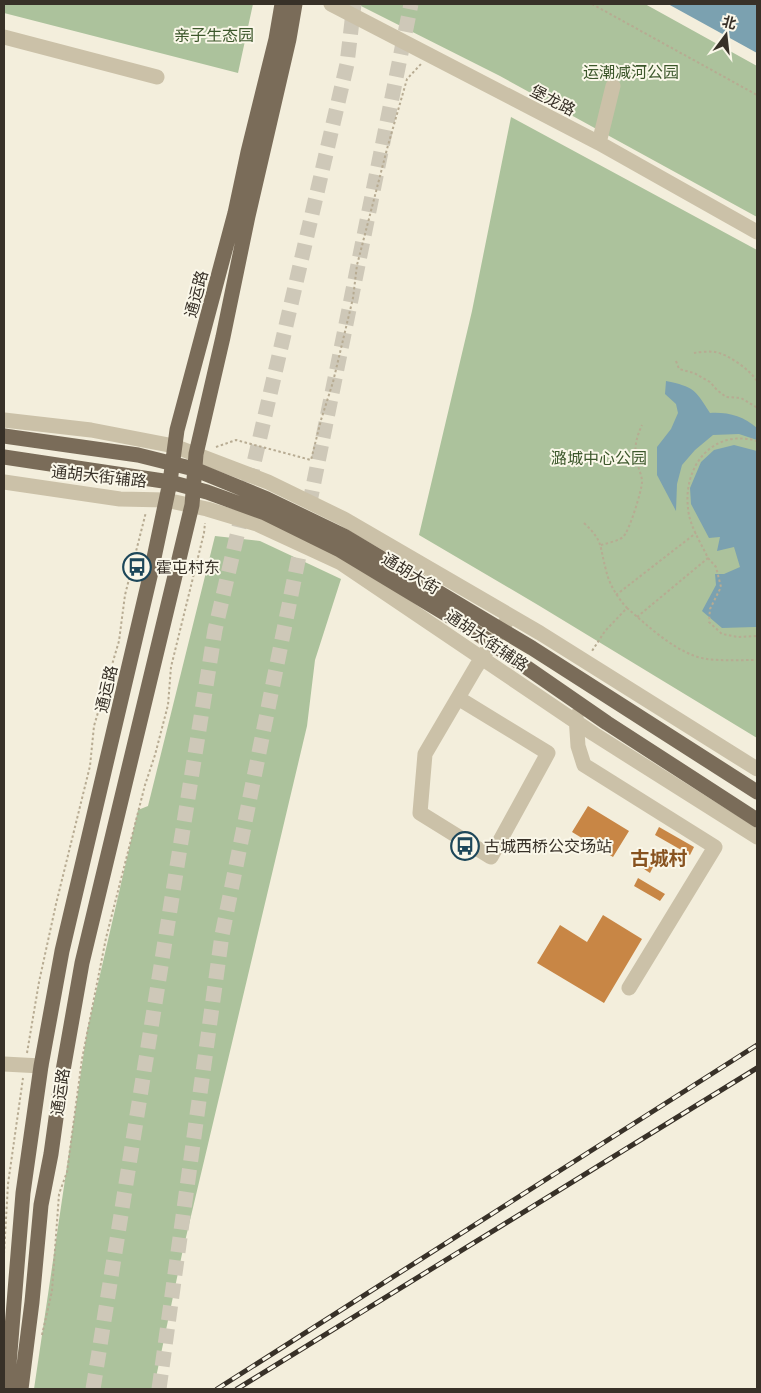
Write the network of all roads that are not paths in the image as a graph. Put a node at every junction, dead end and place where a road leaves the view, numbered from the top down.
1 (282, 4) edge
2 (295, 4) edge
3 (331, 4) edge
4 (4, 37) edge
5 (157, 77) dead end
6 (613, 86) dead end
7 (599, 143) junction
8 (242, 214) junction
9 (757, 232) edge
10 (4, 420) edge
11 (4, 436) edge
12 (174, 446) junction
13 (4, 457) edge
14 (195, 461) junction
15 (172, 464) junction
16 (4, 482) edge
17 (170, 482) junction
18 (193, 488) junction
19 (166, 500) junction
20 (199, 507) junction
21 (505, 623) junction
22 (492, 643) junction
23 (482, 658) junction
24 (458, 698) junction
25 (578, 702) junction
26 (576, 721) junction
27 (757, 769) edge
28 (757, 792) edge
29 (757, 820) edge
30 (757, 836) edge
31 (629, 988) dead end
32 (4, 1064) edge
33 (41, 1066) junction
34 (32, 1302) junction
35 (9, 1307) edge
36 (30, 1318) junction
37 (8, 1324) edge
38 (6, 1389) edge
39 (21, 1389) edge

1 - 8 main road, 通运路
2 - 8 main road, 通运路
3 - 7 street, 堡龙路
4 - 5 street
6 - 7 street
7 - 9 street, 堡龙路
8 - 12 main road, 通运路
8 - 14 main road, 通运路
10 - 12 street
11 - 15 main road, 通胡大街
12 - 14 street
12 - 15 main road, 通运路
13 - 17 main road, 通胡大街
14 - 15 main road, 通胡大街
14 - 18 main road, 通运路
14 - 21 main road, 通胡大街
15 - 17 main road, 通运路
16 - 19 street, 通胡大街辅路
17 - 18 main road, 通胡大街
17 - 19 main road, 通运路
18 - 20 main road, 通运路
18 - 22 main road, 通胡大街
19 - 20 street, 通胡大街辅路
19 - 33 main road, 通运路
20 - 23 street, 通胡大街辅路
20 - 34 main road, 通运路
21 - 22 street
21 - 27 street, 通胡大街辅路
21 - 28 main road, 通胡大街
22 - 23 street
22 - 25 main road, 通胡大街
23 - 24 street
23 - 26 street, 通胡大街辅路
24 - 24 street
25 - 26 street
25 - 29 main road, 通胡大街
26 - 30 street, 通胡大街辅路
26 - 31 street
32 - 33 street
33 - 35 main road, 通运路
34 - 35 main road
34 - 36 main road, 通运路
35 - 37 main road, 通运路
36 - 37 main road
36 - 39 main road, 通运路
37 - 38 main road, 通运路

